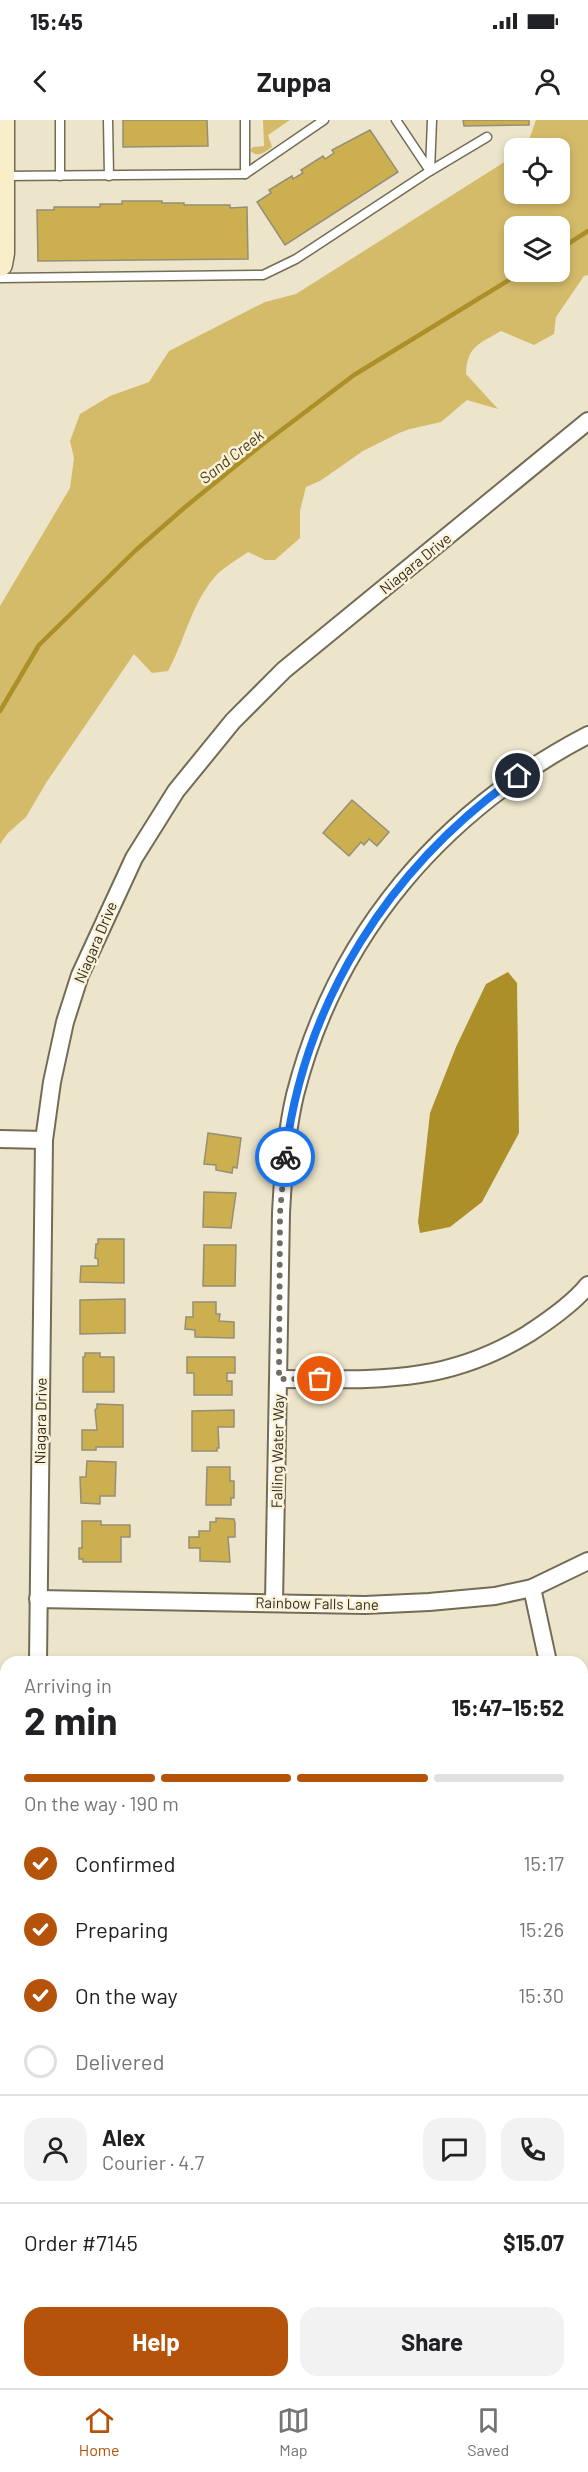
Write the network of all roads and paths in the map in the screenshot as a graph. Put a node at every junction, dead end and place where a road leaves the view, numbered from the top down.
1 (2, 120) edge
2 (60, 120) edge
3 (108, 120) edge
4 (245, 120) edge
5 (324, 120) edge
6 (396, 120) edge
7 (432, 120) edge
8 (487, 137) dead end
9 (430, 171) junction
10 (245, 174) junction
11 (1, 176) edge
12 (60, 176) junction
13 (109, 176) junction
14 (0, 264) edge
15 (0, 278) edge
16 (588, 421) edge
17 (588, 735) edge
18 (0, 1139) edge
19 (44, 1140) junction
20 (588, 1285) edge
21 (279, 1379) junction
22 (588, 1561) edge
23 (532, 1588) junction
24 (38, 1599) junction
25 (274, 1602) junction
26 (38, 1656) edge
27 (547, 1656) edge

1 - 11 street
2 - 12 lane
3 - 13 lane
4 - 10 lane
5 - 10 lane
6 - 9 lane
7 - 9 lane
8 - 9 lane
9 - 15 lane
10 - 13 lane
11 - 12 lane
11 - 14 street
12 - 13 lane
16 - 19 street, Niagara Drive
17 - 21 street, Falling Water Way
18 - 19 street
19 - 24 street, Niagara Drive
20 - 21 street
21 - 25 street, Falling Water Way
22 - 23 street, Rainbow Falls Lane
23 - 25 street, Rainbow Falls Lane
23 - 27 street
24 - 25 street, Rainbow Falls Lane
24 - 26 street, Niagara Drive

